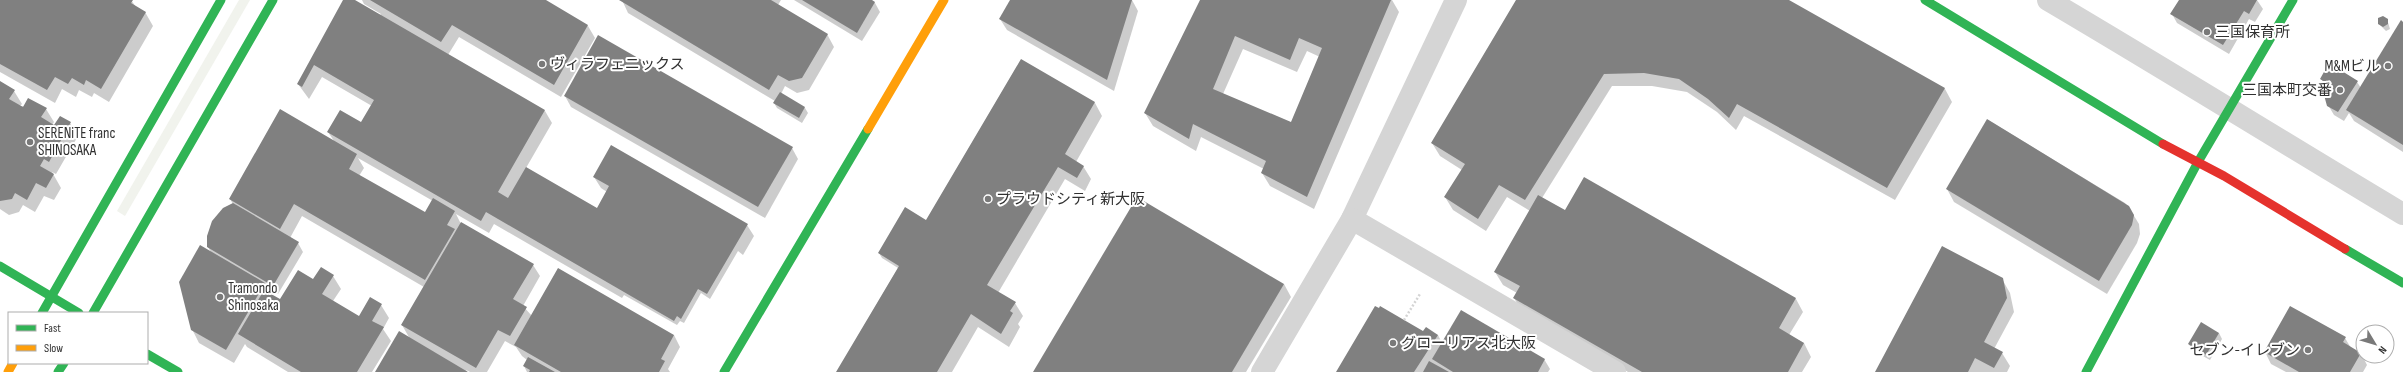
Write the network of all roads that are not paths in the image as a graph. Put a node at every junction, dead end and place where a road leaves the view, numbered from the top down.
1 (221, 0) edge
2 (273, 0) edge
3 (944, 0) edge
4 (1456, 0) edge
5 (1925, 0) edge
6 (2048, 0) edge
7 (2294, 0) edge
8 (2229, 108) junction
9 (2198, 162) junction
10 (2403, 214) edge
11 (1352, 219) junction
12 (0, 266) edge
13 (2403, 283) edge
14 (51, 297) junction
15 (43, 312) edge
16 (77, 312) edge
17 (94, 312) edge
18 (148, 355) edge
19 (178, 372) edge
20 (724, 372) edge
21 (1262, 372) edge
22 (1615, 372) edge
23 (2086, 372) edge

1 - 14 street
2 - 17 street
3 - 20 street
4 - 11 street
5 - 9 street
6 - 8 street
7 - 8 street
8 - 9 street
8 - 10 street
9 - 13 street
9 - 23 street
11 - 21 street
11 - 22 street
12 - 14 street
14 - 15 street
14 - 16 street
18 - 19 street

